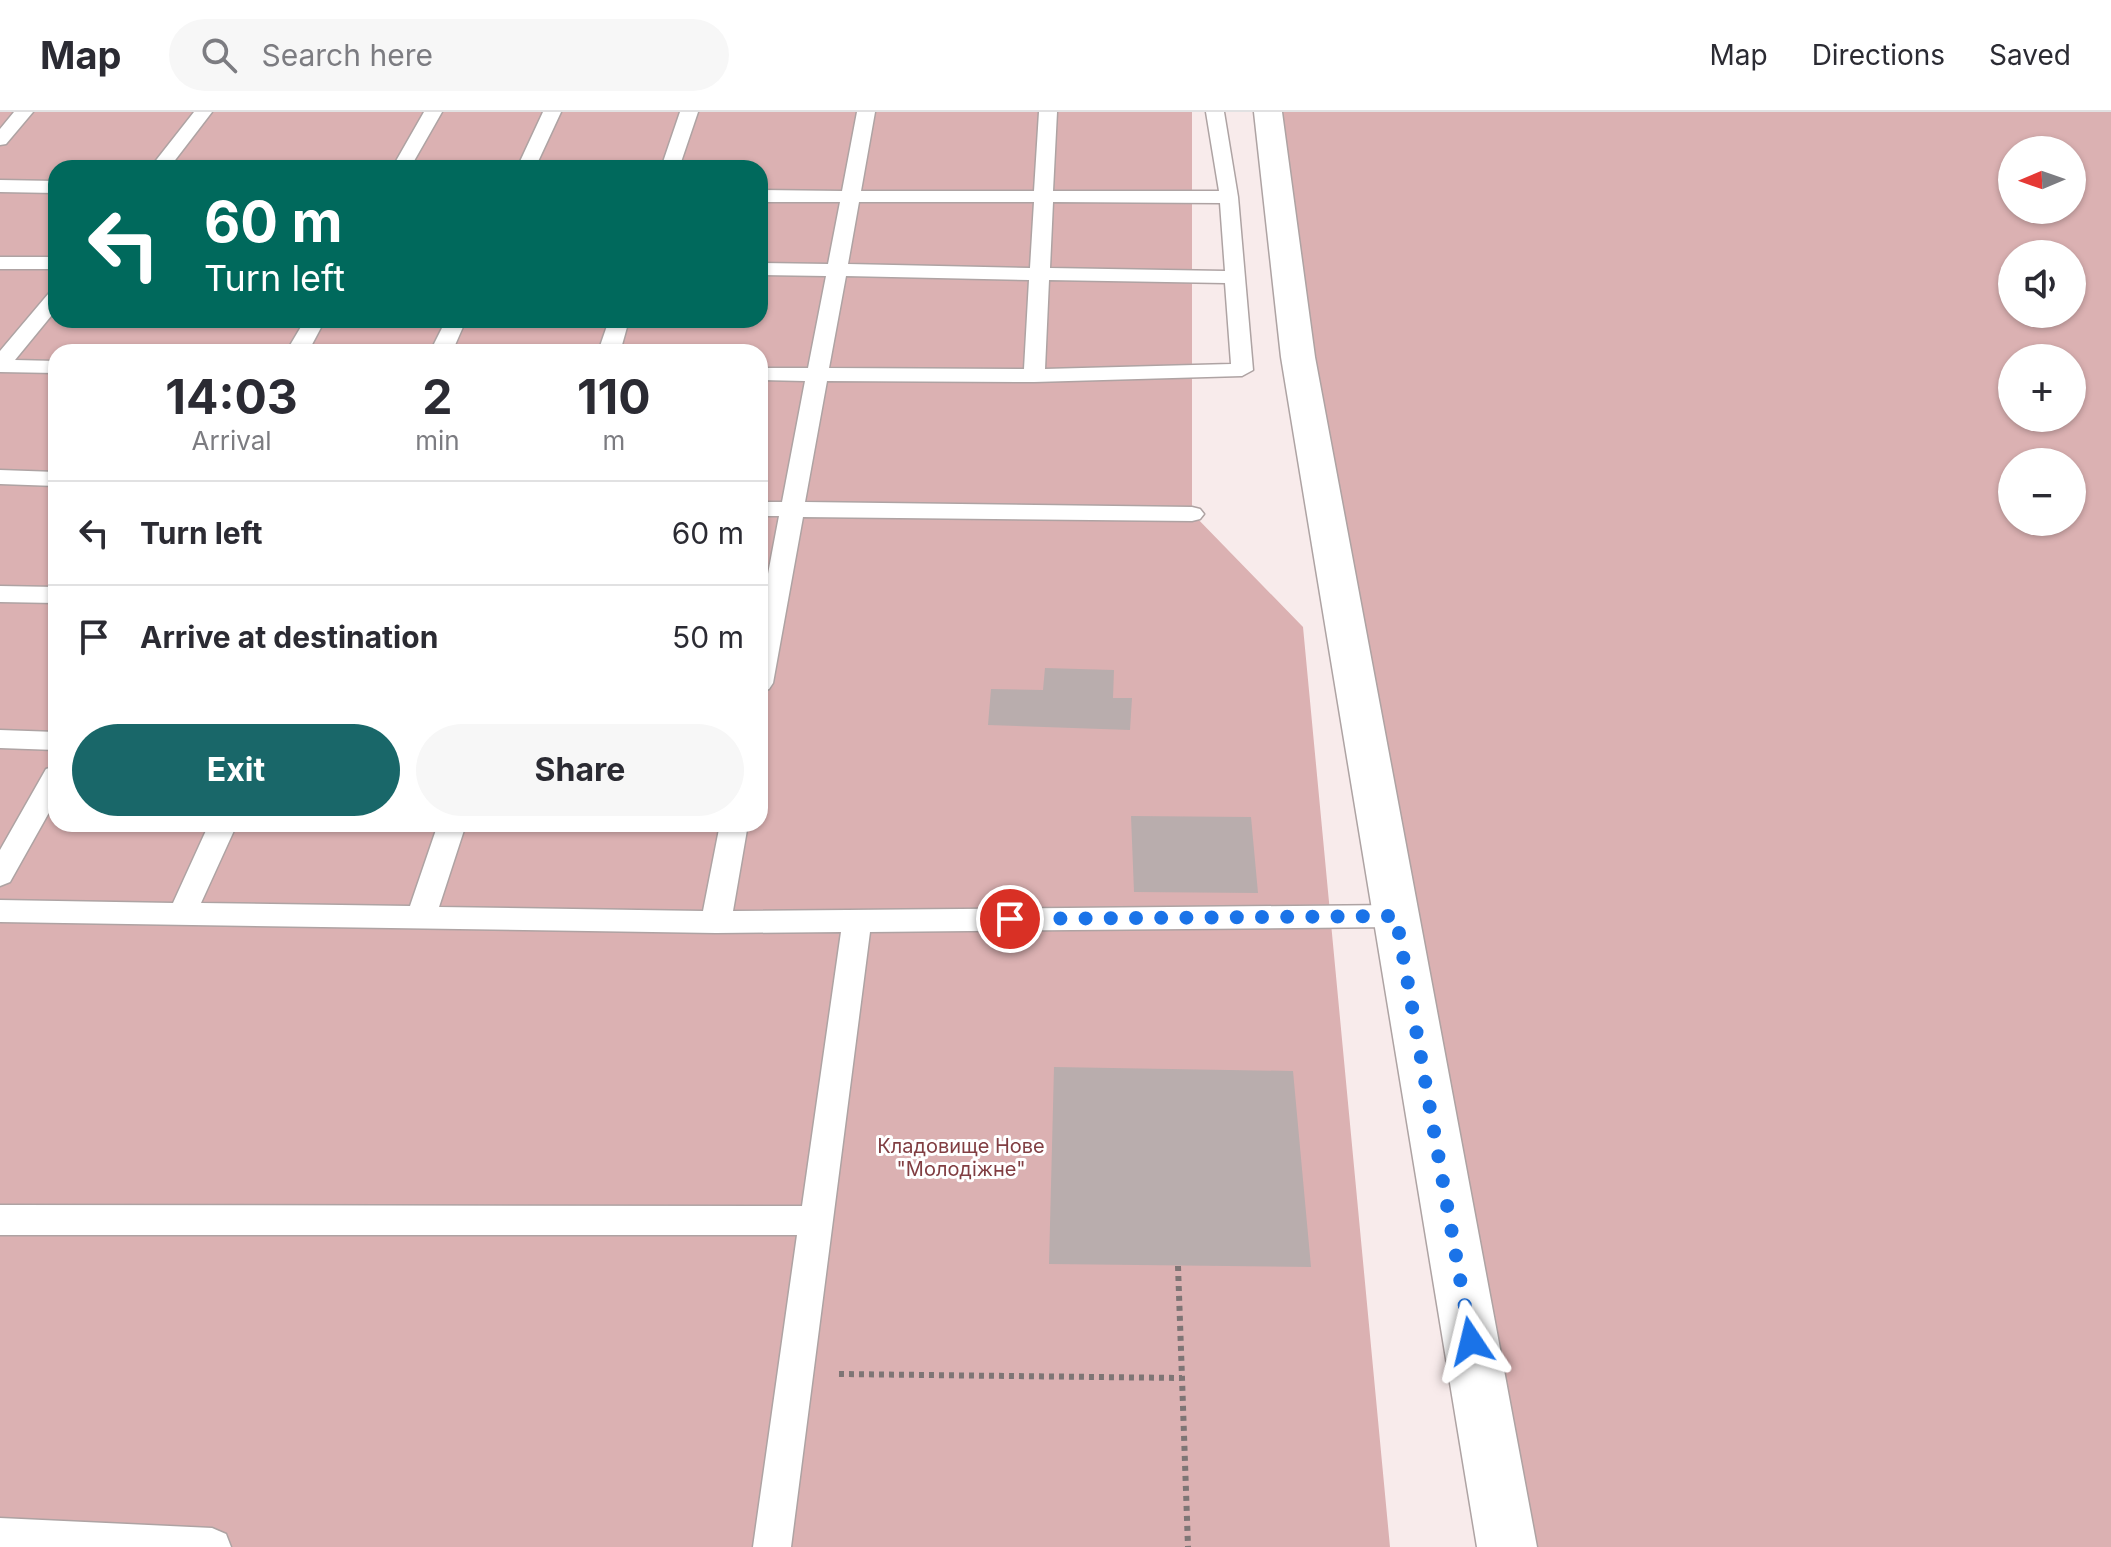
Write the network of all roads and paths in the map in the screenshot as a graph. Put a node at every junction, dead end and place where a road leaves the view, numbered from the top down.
1 (24, 112) edge
2 (203, 112) edge
3 (433, 112) edge
4 (552, 112) edge
5 (689, 112) edge
6 (866, 112) edge
7 (1048, 112) edge
8 (1215, 112) edge
9 (1268, 112) edge
10 (0, 140) edge
11 (165, 160) edge
12 (406, 160) edge
13 (530, 160) edge
14 (673, 160) edge
15 (0, 186) edge
16 (48, 187) edge
17 (768, 196) edge
18 (1045, 196) junction
19 (850, 197) junction
20 (1229, 197) junction
21 (0, 263) edge
22 (48, 263) edge
23 (768, 269) edge
24 (837, 270) junction
25 (1040, 275) junction
26 (1235, 277) junction
27 (48, 307) edge
28 (0, 366) edge
29 (48, 367) edge
30 (768, 374) edge
31 (818, 374) junction
32 (1034, 376) junction
33 (0, 477) edge
34 (48, 479) edge
35 (768, 509) edge
36 (792, 510) junction
37 (1192, 514) dead end
38 (0, 594) edge
39 (48, 595) edge
40 (768, 600) edge
41 (0, 739) edge
42 (48, 741) edge
43 (48, 790) edge
44 (219, 832) edge
45 (449, 832) edge
46 (733, 832) edge
47 (0, 875) edge
48 (0, 911) edge
49 (182, 914) junction
50 (1396, 916) junction
51 (421, 917) junction
52 (857, 921) junction
53 (716, 922) junction
54 (0, 1220) edge
55 (817, 1221) junction
56 (1178, 1266) dead end
57 (795, 1374) junction
58 (1182, 1378) junction
59 (0, 1537) edge
60 (212, 1547) edge
61 (772, 1547) edge
62 (1188, 1547) edge
63 (1507, 1547) edge

1 - 10 lane
2 - 11 lane
3 - 12 lane
4 - 13 lane
5 - 14 lane
6 - 19 lane
7 - 18 lane
8 - 20 lane
9 - 50 street
15 - 16 lane
17 - 19 lane
18 - 19 lane
18 - 20 lane
18 - 25 lane
19 - 24 lane
20 - 26 lane
21 - 22 lane
23 - 24 lane
24 - 25 lane
24 - 31 lane
25 - 26 lane
25 - 32 lane
26 - 32 lane
27 - 28 lane
28 - 29 lane
30 - 31 lane
31 - 32 lane
31 - 36 lane
33 - 34 lane
35 - 36 lane
36 - 37 lane
36 - 40 lane
38 - 39 lane
41 - 42 lane
43 - 47 lane
44 - 49 lane
45 - 51 lane
46 - 53 lane
48 - 49 lane
49 - 51 lane
50 - 52 lane
50 - 63 street
51 - 53 lane
52 - 53 lane
52 - 55 lane
54 - 55 lane
55 - 57 lane
56 - 58 path
57 - 58 path
57 - 61 lane
58 - 62 path
59 - 60 lane

